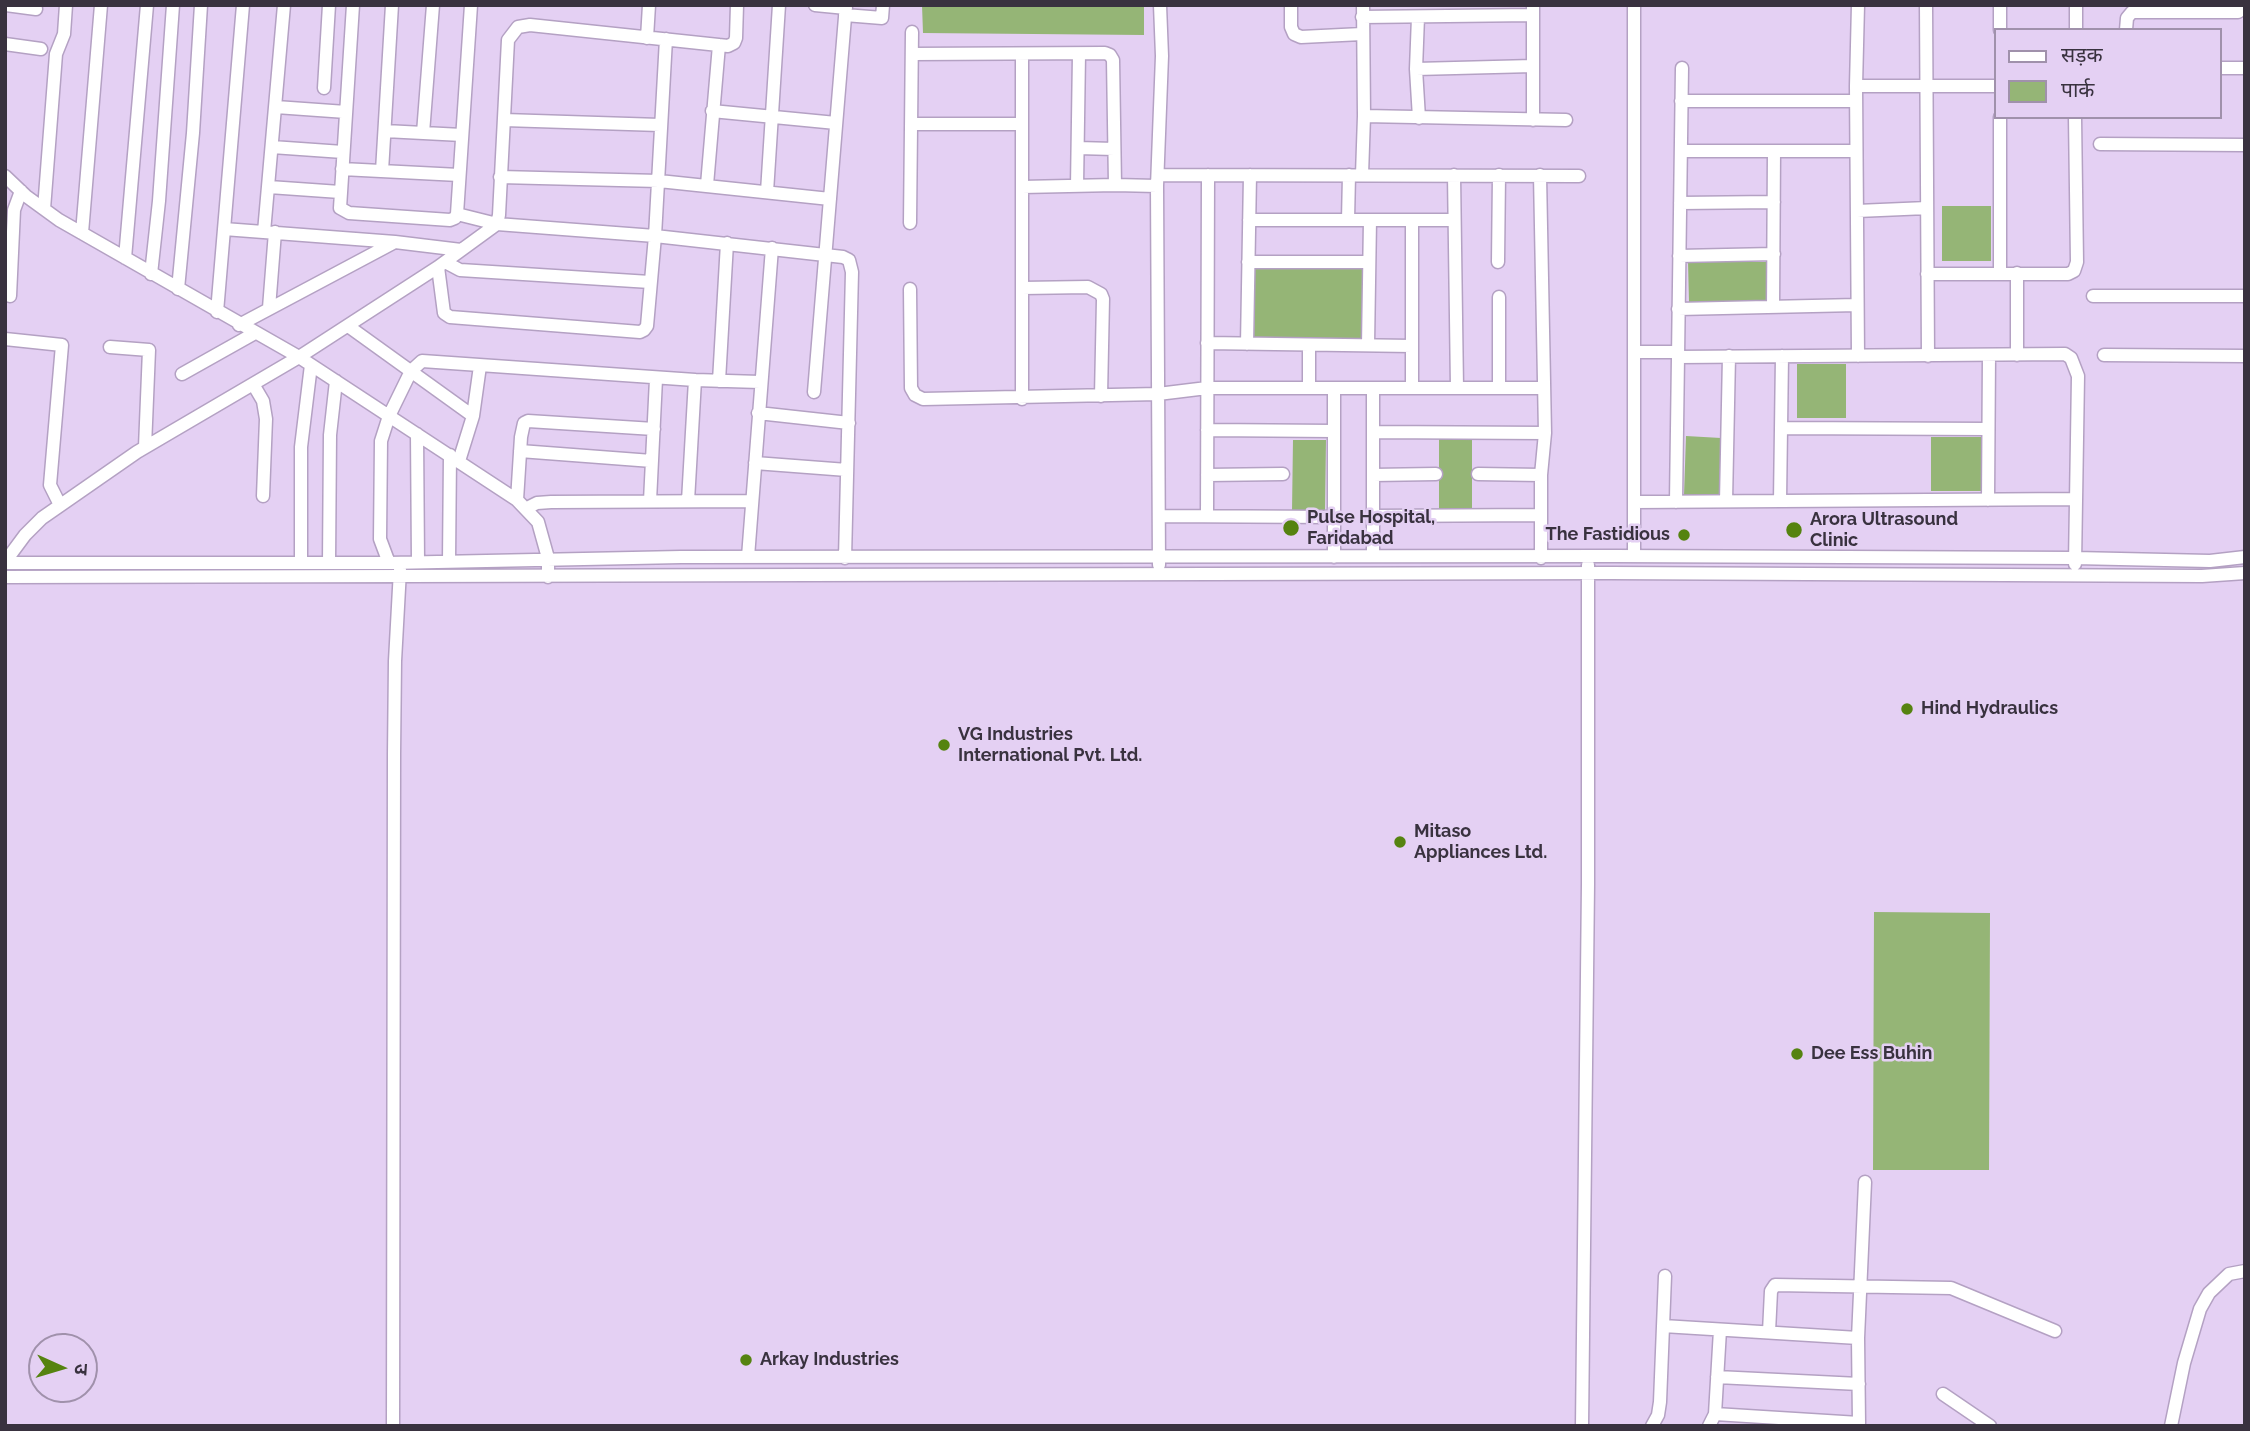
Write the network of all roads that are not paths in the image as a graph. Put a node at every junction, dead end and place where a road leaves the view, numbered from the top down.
1 (6, 5) edge
2 (66, 5) edge
3 (102, 5) edge
4 (147, 5) edge
5 (173, 5) edge
6 (201, 5) edge
7 (243, 5) edge
8 (284, 5) edge
9 (329, 5) edge
10 (353, 5) edge
11 (392, 5) edge
12 (433, 5) edge
13 (471, 5) edge
14 (649, 5) edge
15 (737, 5) edge
16 (779, 5) edge
17 (815, 5) edge
18 (883, 5) edge
19 (1160, 5) edge
20 (1291, 5) edge
21 (1634, 5) edge
22 (1858, 5) edge
23 (1926, 5) edge
24 (2000, 5) edge
25 (2076, 5) edge
26 (2245, 7) edge
27 (2143, 8) edge
28 (36, 9) dead end
29 (846, 9) edge
30 (1484, 10) edge
31 (1533, 10) edge
32 (1363, 11) edge
33 (1418, 17) junction
34 (2000, 28) edge
35 (2076, 28) edge
36 (2126, 28) edge
37 (912, 32) dead end
38 (1362, 34) junction
39 (647, 38) junction
40 (666, 39) junction
41 (5, 44) edge
42 (719, 45) junction
43 (41, 48) dead end
44 (912, 54) junction
45 (1022, 54) junction
46 (1079, 54) junction
47 (1533, 66) junction
48 (1682, 68) dead end
49 (2222, 68) edge
50 (2245, 68) edge
51 (1416, 69) junction
52 (1856, 86) junction
53 (1926, 86) junction
54 (1994, 86) edge
55 (324, 88) dead end
56 (1681, 101) junction
57 (1856, 101) junction
58 (276, 107) junction
59 (712, 111) junction
60 (346, 112) junction
61 (1364, 116) junction
62 (771, 118) junction
63 (1419, 118) junction
64 (2000, 119) edge
65 (2075, 119) edge
66 (504, 120) junction
67 (1532, 120) junction
68 (1566, 120) dead end
69 (836, 123) junction
70 (911, 124) junction
71 (1022, 124) junction
72 (660, 125) junction
73 (385, 131) junction
74 (423, 133) junction
75 (462, 135) junction
76 (2100, 144) dead end
77 (2245, 145) edge
78 (272, 147) junction
79 (1078, 148) junction
80 (1114, 149) junction
81 (1681, 151) junction
82 (1774, 151) junction
83 (1856, 151) junction
84 (344, 152) junction
85 (342, 169) junction
86 (382, 171) junction
87 (459, 175) junction
88 (1208, 175) junction
89 (1250, 175) junction
90 (1355, 175) junction
91 (1454, 175) junction
92 (1499, 175) junction
93 (1540, 175) junction
94 (5, 176) edge
95 (1579, 176) dead end
96 (500, 177) junction
97 (1157, 180) junction
98 (659, 181) junction
99 (707, 185) junction
100 (1115, 185) junction
101 (1077, 186) junction
102 (269, 187) junction
103 (1022, 187) junction
104 (21, 191) junction
105 (340, 192) junction
106 (766, 192) junction
107 (830, 199) junction
108 (1774, 202) junction
109 (1680, 203) junction
110 (1927, 208) junction
111 (44, 209) junction
112 (1857, 211) junction
113 (457, 214) junction
114 (1249, 220) junction
115 (1348, 220) junction
116 (1370, 220) junction
117 (1412, 220) junction
118 (1454, 220) junction
119 (910, 223) dead end
120 (497, 224) junction
121 (224, 229) junction
122 (270, 232) junction
123 (82, 233) junction
124 (655, 236) junction
125 (396, 242) junction
126 (726, 243) junction
127 (772, 248) junction
128 (461, 250) junction
129 (1774, 254) junction
130 (825, 255) junction
131 (1679, 256) junction
132 (125, 258) junction
133 (1248, 262) junction
134 (1369, 262) junction
135 (1498, 262) dead end
136 (441, 265) junction
137 (2000, 273) junction
138 (2017, 273) junction
139 (151, 274) junction
140 (1927, 274) junction
141 (650, 282) junction
142 (1022, 288) junction
143 (178, 289) junction
144 (910, 289) dead end
145 (10, 296) dead end
146 (2093, 296) dead end
147 (2245, 296) edge
148 (1499, 297) dead end
149 (1857, 305) junction
150 (1773, 307) junction
151 (269, 309) junction
152 (1678, 309) junction
153 (217, 312) junction
154 (239, 325) junction
155 (348, 326) junction
156 (255, 333) junction
157 (5, 339) edge
158 (1207, 343) junction
159 (1247, 344) junction
160 (1309, 345) junction
161 (1368, 345) junction
162 (1412, 346) junction
163 (110, 347) dead end
164 (1634, 352) junction
165 (1678, 354) junction
166 (1989, 355) junction
167 (2017, 355) junction
168 (2104, 355) dead end
169 (1728, 356) junction
170 (1782, 356) junction
171 (1858, 356) junction
172 (1928, 356) junction
173 (2245, 356) edge
174 (299, 357) junction
175 (311, 366) junction
176 (480, 366) junction
177 (411, 372) junction
178 (182, 374) dead end
179 (656, 379) junction
180 (695, 380) junction
181 (335, 381) junction
182 (719, 381) junction
183 (760, 382) junction
184 (253, 384) junction
185 (1207, 388) junction
186 (1309, 388) junction
187 (1334, 388) junction
188 (1373, 388) junction
189 (1412, 388) junction
190 (1457, 388) junction
191 (1499, 388) junction
192 (1544, 388) junction
193 (814, 393) dead end
194 (1158, 394) junction
195 (1101, 396) junction
196 (1022, 399) junction
197 (758, 414) junction
198 (389, 416) junction
199 (473, 416) junction
200 (849, 423) junction
201 (1781, 428) junction
202 (653, 429) junction
203 (1988, 429) junction
204 (1207, 430) junction
205 (1334, 431) junction
206 (1373, 432) junction
207 (1545, 432) junction
208 (417, 434) junction
209 (145, 447) junction
210 (520, 451) junction
211 (455, 458) junction
212 (652, 461) junction
213 (755, 463) junction
214 (847, 470) junction
215 (1283, 474) dead end
216 (1436, 474) dead end
217 (1478, 474) dead end
218 (1207, 475) junction
219 (1373, 475) junction
220 (1542, 475) junction
221 (263, 496) dead end
222 (2076, 499) junction
223 (1988, 500) junction
224 (650, 501) junction
225 (688, 501) junction
226 (752, 501) junction
227 (1726, 501) junction
228 (1780, 501) junction
229 (1634, 502) junction
230 (1676, 502) junction
231 (522, 504) junction
232 (60, 505) junction
233 (1541, 515) junction
234 (1159, 516) junction
235 (1207, 516) junction
236 (1373, 516) junction
237 (1334, 517) junction
238 (1373, 556) junction
239 (1573, 556) junction
240 (1588, 556) junction
241 (1634, 556) junction
242 (748, 557) junction
243 (1159, 557) junction
244 (1334, 557) junction
245 (548, 558) junction
246 (845, 558) junction
247 (1541, 558) junction
248 (2075, 558) junction
249 (2245, 558) edge
250 (449, 561) junction
251 (395, 562) junction
252 (418, 562) junction
253 (5, 563) edge
254 (301, 563) junction
255 (329, 563) junction
256 (2245, 572) edge
257 (1573, 573) junction
258 (1587, 573) junction
259 (1159, 575) junction
260 (2075, 575) junction
261 (5, 577) edge
262 (400, 577) junction
263 (548, 577) junction
264 (1865, 1182) dead end
265 (2245, 1270) edge
266 (1665, 1276) dead end
267 (1861, 1287) junction
268 (1663, 1326) junction
269 (1720, 1329) junction
270 (2055, 1331) dead end
271 (1769, 1332) junction
272 (1858, 1338) junction
273 (1717, 1377) junction
274 (1859, 1384) junction
275 (1943, 1394) dead end
276 (1712, 1420) edge
277 (1858, 1424) edge
278 (393, 1426) edge
279 (1582, 1426) edge
280 (1652, 1426) edge
281 (1990, 1426) edge
282 (2171, 1426) edge

1 - 28 street
2 - 111 street
3 - 123 street
4 - 132 street
5 - 139 street
6 - 143 street
7 - 121 street
8 - 58 street
9 - 55 street
10 - 60 street
11 - 73 street
12 - 74 street
13 - 75 street
14 - 39 street
15 - 42 street
16 - 62 street
17 - 29 street
18 - 29 street
19 - 97 street
20 - 38 street
21 - 164 street
22 - 52 street
23 - 53 street
24 - 34 street
25 - 35 street
26 - 27 street
27 - 36 street
29 - 69 street
30 - 31 street
30 - 33 street
31 - 47 street
32 - 33 street
32 - 38 street
33 - 51 street
37 - 44 street
38 - 61 street
39 - 40 street
39 - 66 street
40 - 42 street
40 - 72 street
41 - 43 street
42 - 59 street
44 - 45 street
44 - 70 street
45 - 46 street
45 - 71 street
46 - 79 street
46 - 80 street
47 - 51 street
47 - 67 street
48 - 56 street
49 - 50 street
51 - 63 street
52 - 53 street
52 - 57 street
53 - 54 street
53 - 110 street
56 - 57 street
56 - 81 street
57 - 83 street
58 - 60 street
58 - 78 street
59 - 62 street
59 - 99 street
60 - 84 street
61 - 63 street
61 - 90 street
62 - 69 street
62 - 106 street
63 - 67 street
64 - 137 street
65 - 138 street
66 - 72 street
66 - 96 street
67 - 68 street
69 - 107 street
70 - 71 street
70 - 119 street
71 - 103 street
72 - 98 street
73 - 74 street
73 - 86 street
74 - 75 street
75 - 87 street
76 - 77 street
78 - 84 street
78 - 102 street
79 - 80 street
79 - 101 street
80 - 100 street
81 - 82 street
81 - 109 street
82 - 83 street
82 - 108 street
83 - 112 street
84 - 85 street
85 - 86 street
85 - 105 street
86 - 87 street
87 - 113 street
88 - 89 street
88 - 97 street
88 - 158 street
89 - 90 street
89 - 114 street
90 - 91 street
90 - 115 street
91 - 92 street
91 - 118 street
92 - 93 street
92 - 135 street
93 - 95 street
93 - 192 street
94 - 104 street
96 - 98 street
96 - 120 street
97 - 100 street
97 - 194 street
98 - 99 street
98 - 124 street
99 - 106 street
100 - 101 street
101 - 103 street
102 - 105 street
102 - 122 street
103 - 142 street
104 - 111 street
104 - 145 street
105 - 113 street
106 - 107 street
107 - 130 street
108 - 109 street
108 - 129 street
109 - 131 street
110 - 112 street
110 - 140 street
111 - 123 street
112 - 149 street
113 - 120 street
114 - 115 street
114 - 133 street
115 - 116 street
116 - 117 street
116 - 134 street
117 - 118 street
117 - 162 street
118 - 190 street
120 - 124 street
120 - 128 street
121 - 122 street
121 - 153 street
122 - 125 street
122 - 151 street
123 - 132 street
124 - 126 street
124 - 141 street
125 - 128 street
125 - 151 street
126 - 127 street
126 - 182 street
127 - 130 street
127 - 183 street
128 - 136 street
129 - 131 street
129 - 150 street
130 - 193 street
130 - 200 street
131 - 152 street
132 - 139 street
133 - 134 street
133 - 159 street
134 - 161 street
136 - 141 street
136 - 141 street
136 - 155 street
137 - 138 street
137 - 140 street
138 - 167 street
139 - 143 street
140 - 172 street
142 - 195 street
142 - 196 street
143 - 153 street
144 - 196 street
146 - 147 street
148 - 191 street
149 - 150 street
149 - 171 street
150 - 152 street
151 - 154 street
152 - 165 street
153 - 154 street
154 - 156 street
155 - 174 street
155 - 177 street
156 - 174 street
156 - 178 street
157 - 232 street
158 - 159 street
158 - 185 street
159 - 160 street
160 - 161 street
160 - 186 street
161 - 162 street
162 - 189 street
163 - 209 street
164 - 165 street
164 - 229 street
165 - 169 street
165 - 230 street
166 - 167 street
166 - 172 street
166 - 203 street
167 - 222 street
168 - 173 street
169 - 170 street
169 - 227 street
170 - 171 street
170 - 201 street
171 - 172 street
174 - 175 street
174 - 184 street
175 - 181 street
175 - 254 street
176 - 177 street
176 - 179 street
176 - 199 street
177 - 198 street
177 - 199 street
179 - 180 street
179 - 202 street
180 - 182 street
180 - 225 street
181 - 198 street
181 - 255 street
182 - 183 street
183 - 197 street
184 - 209 street
184 - 221 street
185 - 186 street
185 - 194 street
185 - 204 street
186 - 187 street
187 - 188 street
187 - 205 street
188 - 189 street
188 - 206 street
189 - 190 street
190 - 191 street
191 - 192 street
192 - 207 street
194 - 195 street
194 - 234 street
195 - 196 street
197 - 200 street
197 - 213 street
198 - 208 street
198 - 251 street
199 - 211 street
200 - 214 street
201 - 203 street
201 - 228 street
202 - 210 street
202 - 212 street
203 - 223 street
204 - 205 street
204 - 218 street
205 - 237 street
206 - 207 street
206 - 219 street
207 - 220 street
208 - 211 street
208 - 252 street
209 - 232 street
210 - 212 street
210 - 231 street
211 - 231 street
211 - 250 street
212 - 224 street
213 - 214 street
213 - 226 street
214 - 246 street
215 - 218 street
216 - 219 street
217 - 220 street
218 - 235 street
219 - 236 street
220 - 233 street
222 - 223 street
222 - 248 street
223 - 228 street
224 - 225 street
224 - 231 street
225 - 226 street
226 - 242 street
227 - 228 street
227 - 230 street
229 - 230 street
229 - 241 street
231 - 245 street
232 - 253 street
233 - 236 street
233 - 247 street
234 - 235 street
234 - 243 street
235 - 237 street
236 - 238 street
237 - 244 street
238 - 244 street
238 - 247 street
239 - 240 street
239 - 247 street
239 - 257 street
240 - 241 street
240 - 258 street
241 - 248 street
242 - 245 street
242 - 246 street
243 - 244 street
243 - 246 street
243 - 259 street
245 - 250 street
245 - 263 street
248 - 249 street
248 - 260 street
250 - 252 street
251 - 252 street
251 - 255 street
251 - 262 street
253 - 254 street
254 - 255 street
256 - 260 street
257 - 258 street
257 - 259 street
258 - 260 street
258 - 279 street
259 - 263 street
261 - 262 street
262 - 263 street
262 - 278 street
264 - 267 street
265 - 282 street
266 - 268 street
267 - 270 street
267 - 271 street
267 - 272 street
268 - 269 street
268 - 280 street
269 - 271 street
269 - 273 street
271 - 272 street
272 - 274 street
273 - 274 street
273 - 276 street
274 - 277 street
275 - 281 street
276 - 277 street

